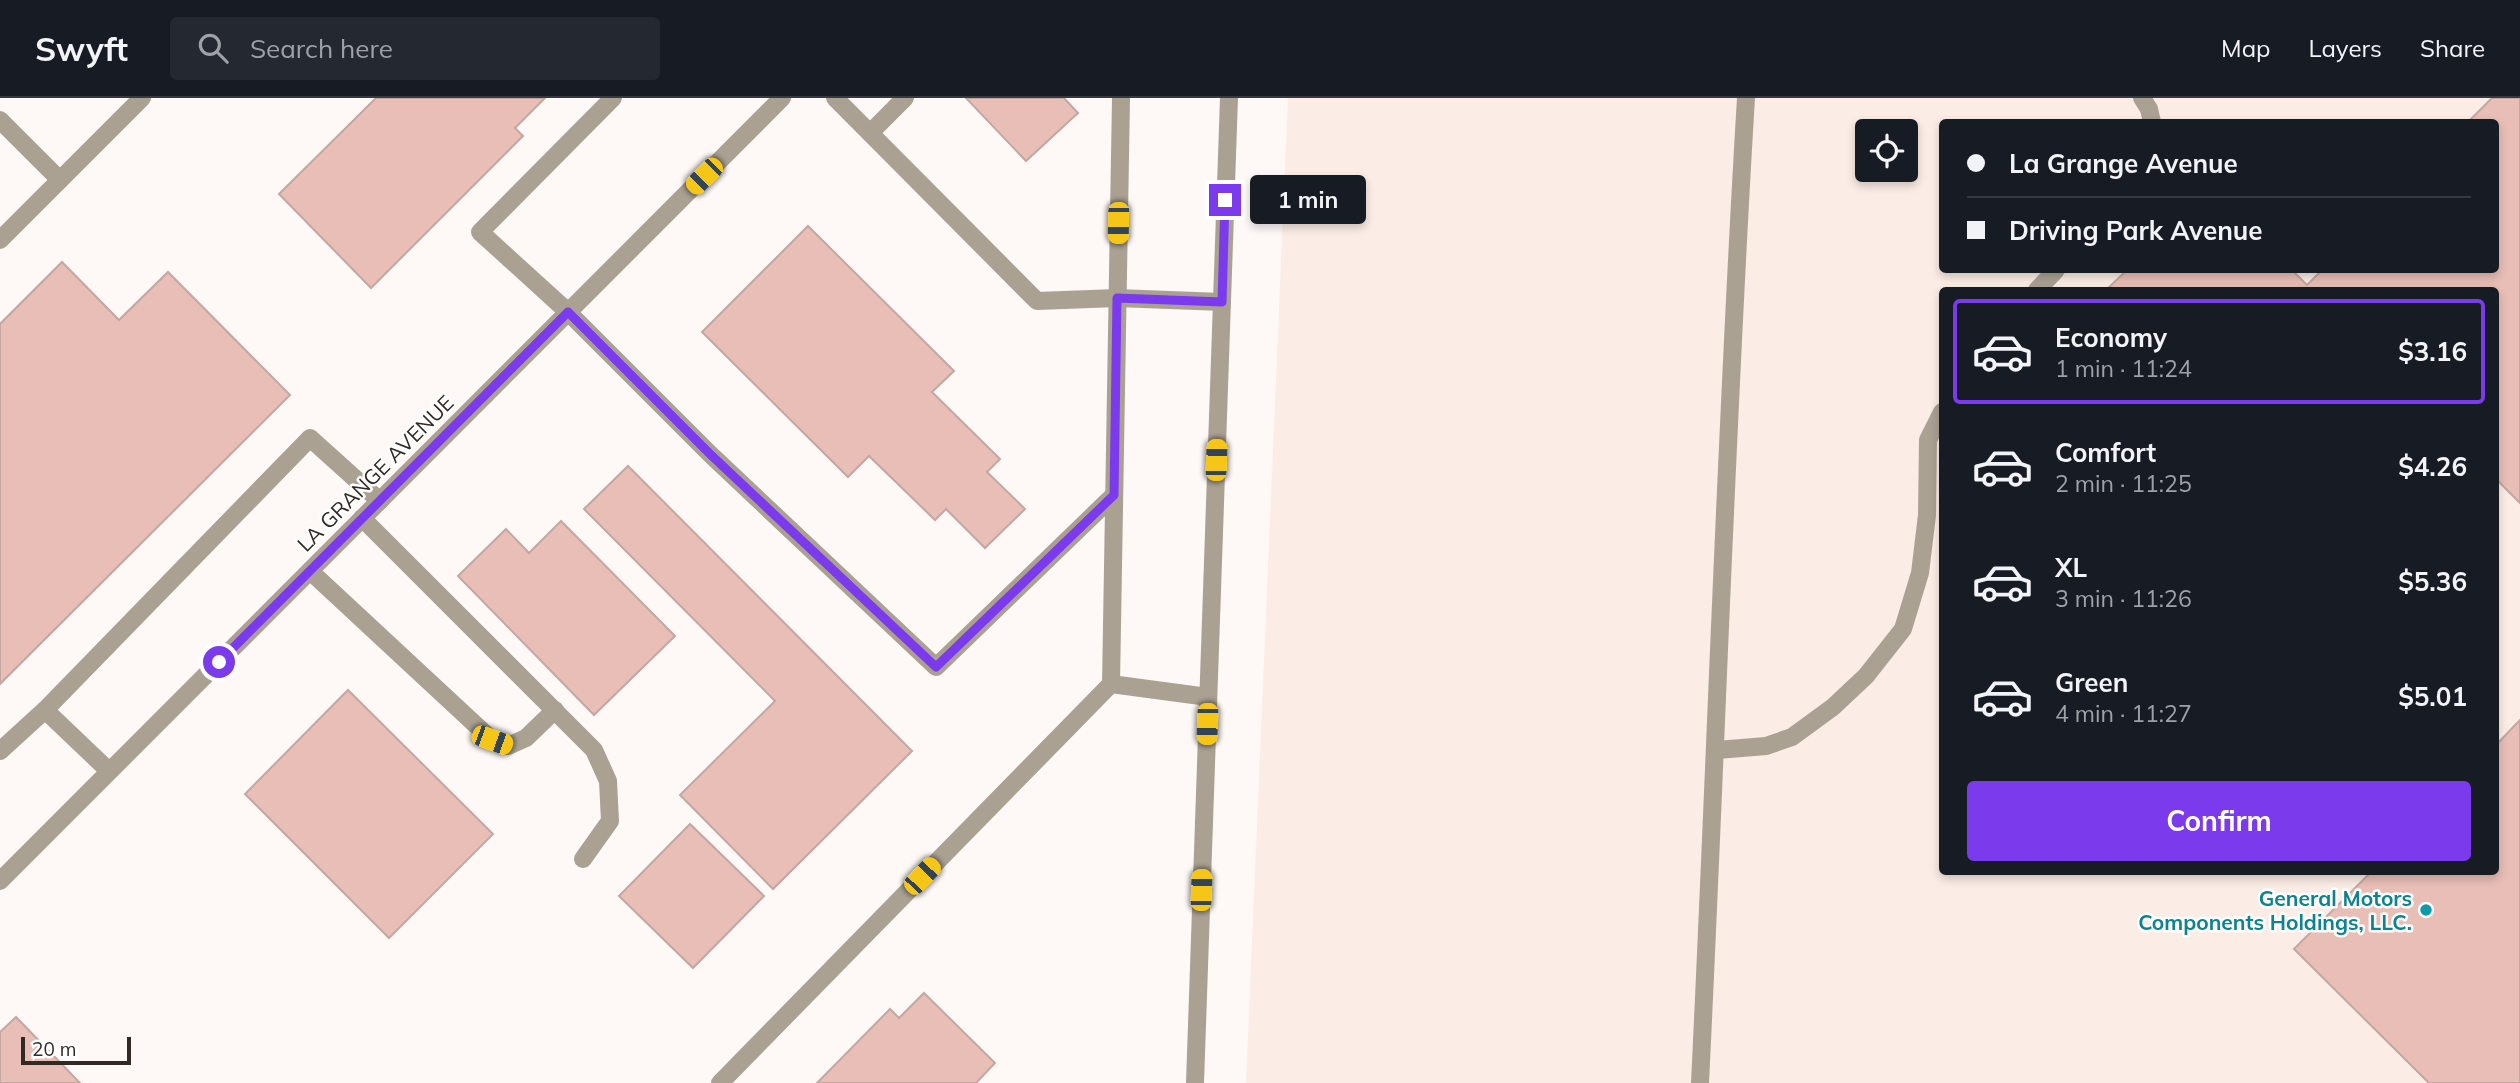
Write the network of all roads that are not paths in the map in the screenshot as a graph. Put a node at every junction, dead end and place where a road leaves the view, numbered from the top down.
1 (142, 98) edge
2 (613, 98) edge
3 (782, 98) edge
4 (835, 98) edge
5 (905, 98) edge
6 (1121, 98) edge
7 (1229, 98) edge
8 (1746, 98) edge
9 (2142, 98) edge
10 (2151, 119) edge
11 (0, 120) edge
12 (870, 133) junction
13 (60, 180) junction
14 (0, 240) edge
15 (2053, 273) edge
16 (2040, 287) edge
17 (1117, 298) junction
18 (1222, 302) junction
19 (568, 312) junction
20 (1939, 418) edge
21 (1114, 495) junction
22 (380, 501) junction
23 (362, 518) junction
24 (310, 571) junction
25 (1111, 684) junction
26 (1208, 697) junction
27 (45, 710) junction
28 (555, 710) junction
29 (1717, 750) junction
30 (0, 751) edge
31 (109, 771) junction
32 (583, 859) dead end
33 (0, 881) edge
34 (720, 1083) edge
35 (1195, 1083) edge
36 (1700, 1083) edge

1 - 13 street
2 - 19 street
3 - 19 street, LA GRANGE AVENUE
4 - 12 street
5 - 12 street
6 - 17 street
7 - 18 street
8 - 29 street
9 - 10 street
11 - 13 street
12 - 17 street
13 - 14 street
15 - 16 street
17 - 18 street
17 - 21 street
18 - 26 street
19 - 21 street
19 - 22 street, LA GRANGE AVENUE
20 - 29 street
21 - 25 street
22 - 23 street, LA GRANGE AVENUE
22 - 27 street
23 - 24 street, LA GRANGE AVENUE
23 - 28 street
24 - 28 street
24 - 31 street, LA GRANGE AVENUE
25 - 26 street
25 - 34 street
26 - 35 street
27 - 30 street
27 - 31 street
28 - 32 street
29 - 36 street
31 - 33 street, LA GRANGE AVENUE

